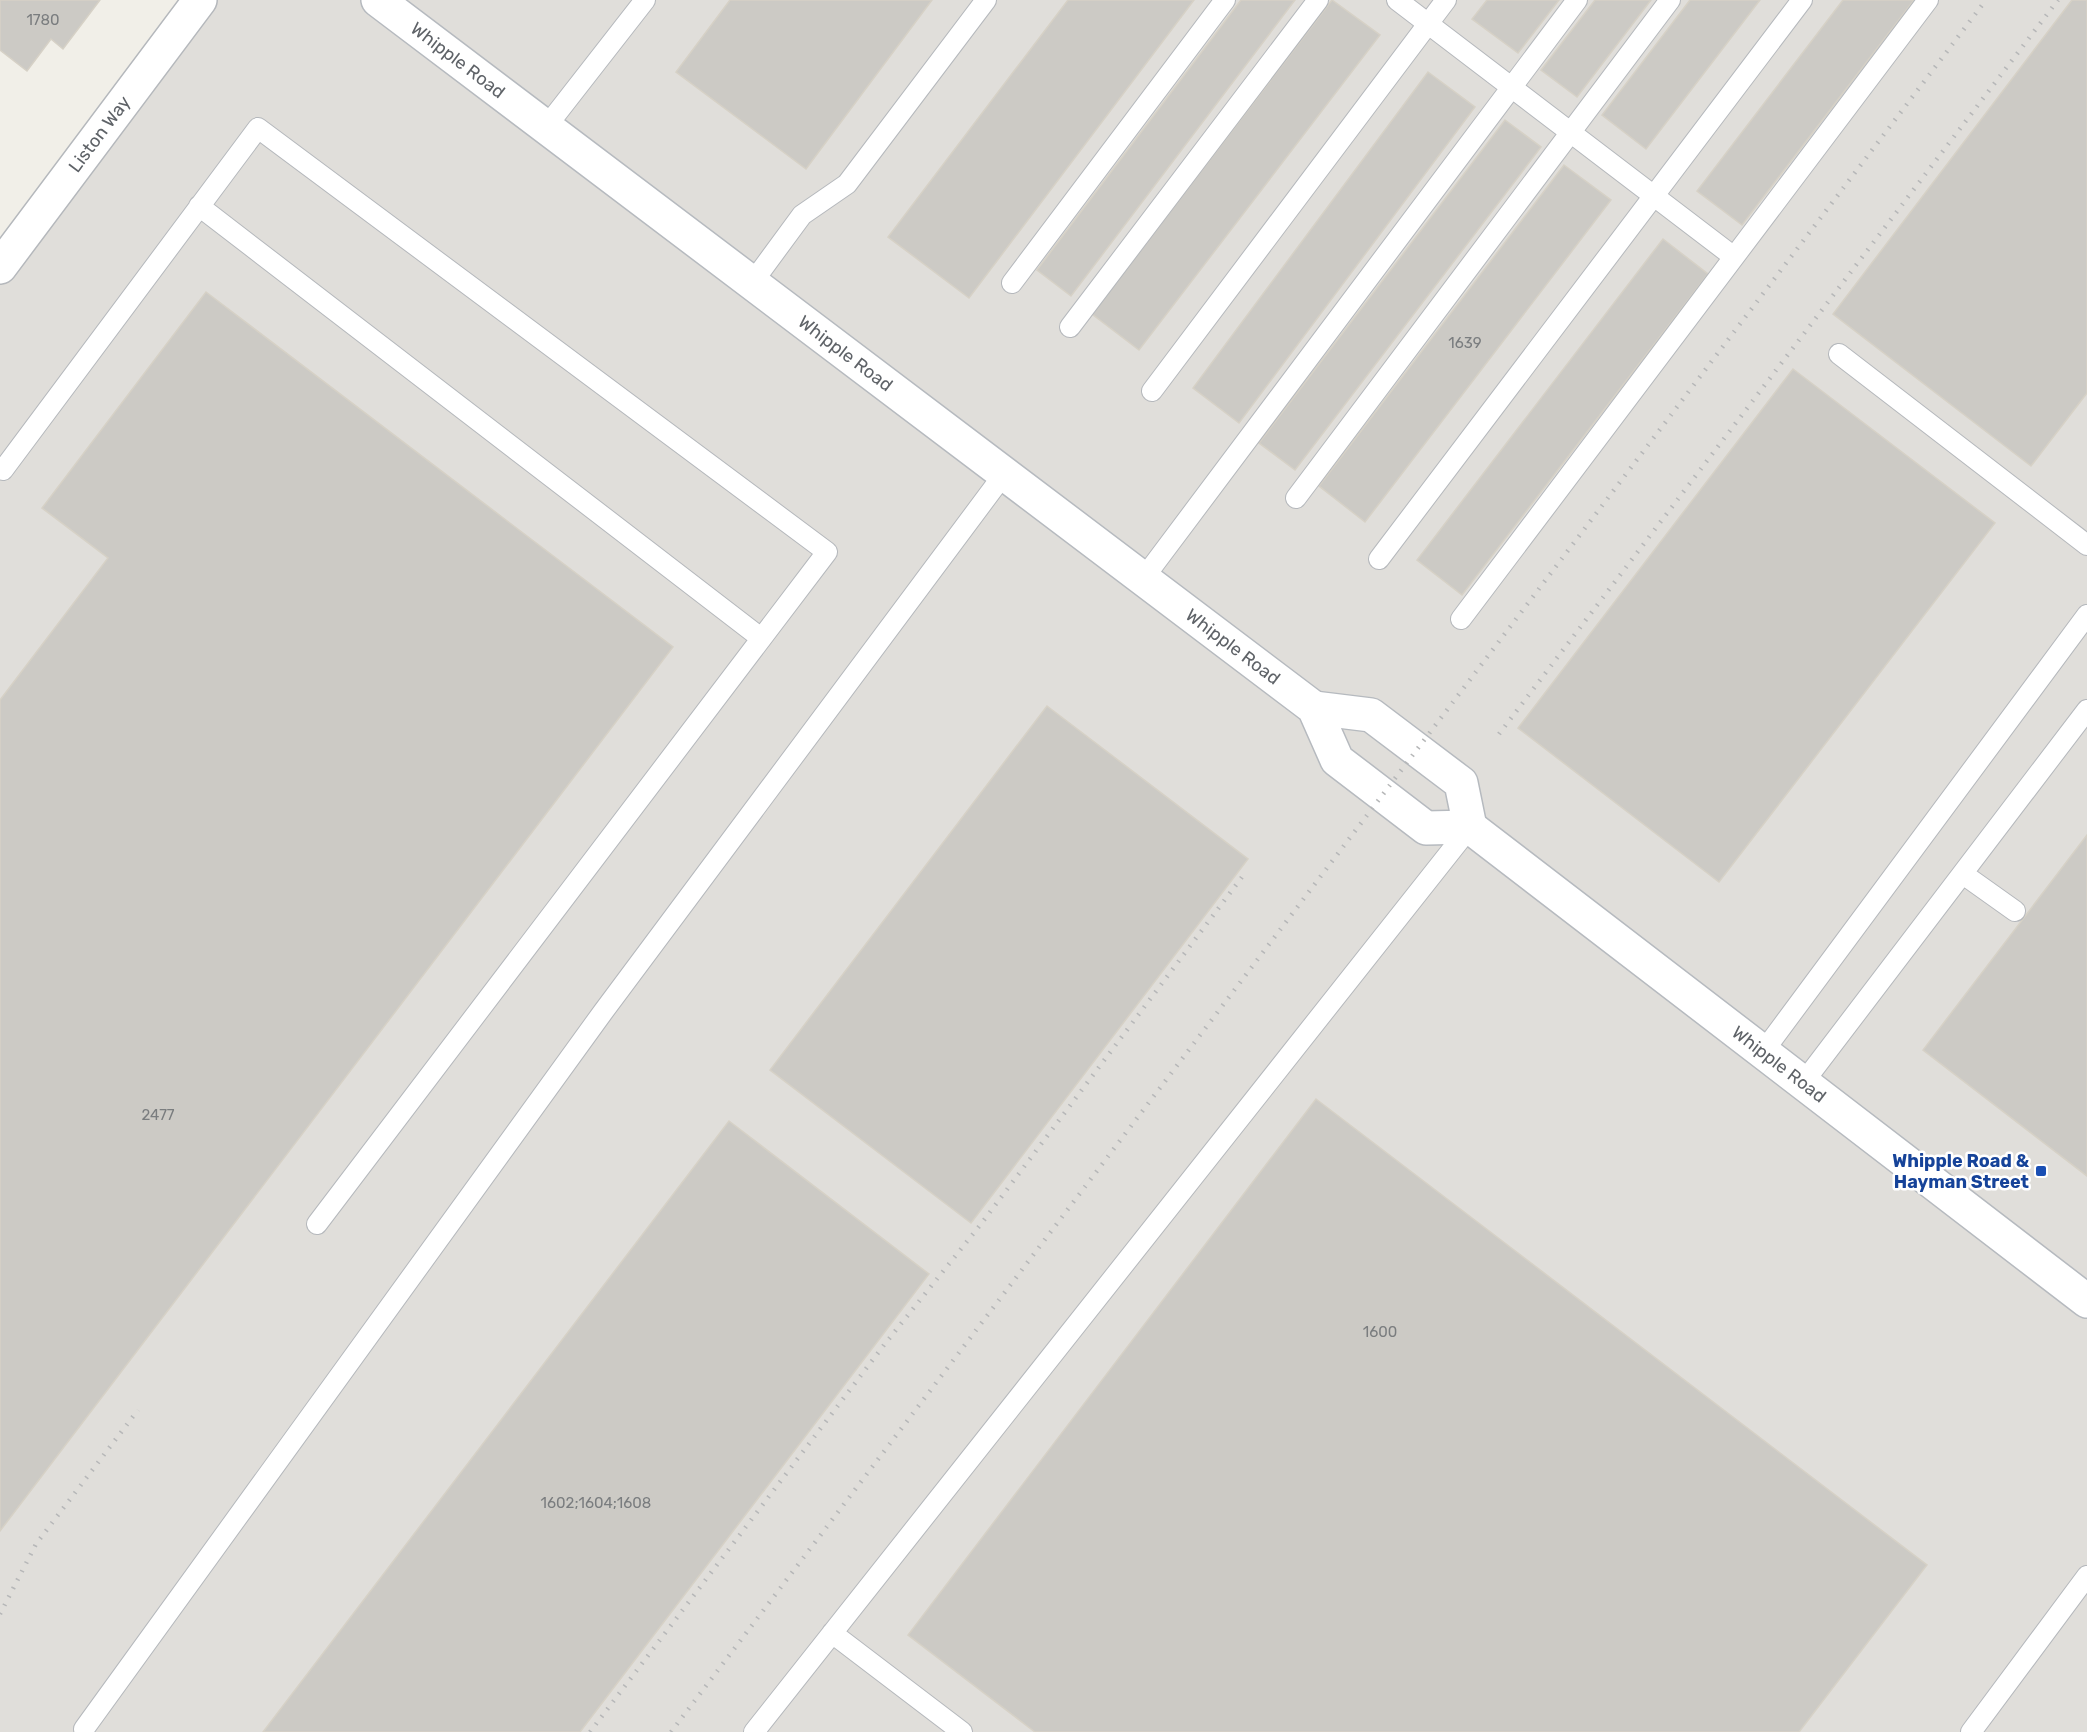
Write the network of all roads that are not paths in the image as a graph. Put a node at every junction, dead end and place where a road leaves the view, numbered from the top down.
1 (200, 0) edge
2 (378, 0) edge
3 (645, 0) edge
4 (986, 0) edge
5 (1225, 0) edge
6 (1318, 0) edge
7 (1397, 0) edge
8 (1446, 0) edge
9 (1577, 0) edge
10 (1670, 0) edge
11 (1802, 0) edge
12 (1928, 0) edge
13 (1428, 24) junction
14 (1511, 87) junction
15 (546, 127) junction
16 (1570, 132) junction
17 (1653, 195) junction
18 (200, 206) junction
19 (1734, 257) junction
20 (1, 264) edge
21 (752, 283) junction
22 (1012, 283) dead end
23 (1070, 327) dead end
24 (1839, 354) dead end
25 (1152, 391) dead end
26 (1, 470) edge
27 (1004, 474) junction
28 (1296, 498) dead end
29 (2087, 545) edge
30 (1379, 559) dead end
31 (1143, 579) junction
32 (2087, 615) edge
33 (1461, 619) dead end
34 (761, 638) junction
35 (1314, 708) junction
36 (2087, 710) edge
37 (1470, 827) junction
38 (1963, 874) junction
39 (2015, 911) dead end
40 (1763, 1052) junction
41 (1803, 1083) junction
42 (317, 1224) dead end
43 (2087, 1301) edge
44 (2087, 1576) edge
45 (832, 1633) junction
46 (84, 1729) dead end
47 (754, 1732) edge
48 (962, 1732) edge
49 (1971, 1732) edge

1 - 20 main road, Liston Way
2 - 15 main road, Whipple Road
3 - 15 lane
4 - 21 lane
5 - 22 lane
6 - 23 lane
7 - 13 lane
8 - 13 lane
9 - 14 lane
10 - 16 lane
11 - 17 lane
12 - 19 lane
13 - 14 lane
13 - 25 lane
14 - 16 lane
14 - 31 lane
15 - 21 main road, Whipple Road
16 - 17 lane
16 - 28 lane
17 - 19 lane
17 - 30 lane
18 - 26 lane
18 - 34 lane
18 - 34 lane
19 - 33 lane
21 - 27 main road, Whipple Road
24 - 29 lane
27 - 31 main road, Whipple Road
27 - 46 lane
31 - 35 main road, Whipple Road
32 - 40 lane
34 - 42 lane
35 - 37 main road
35 - 37 main road
36 - 38 lane
37 - 40 main road, Whipple Road
37 - 45 lane
38 - 39 lane
38 - 41 lane
40 - 41 main road, Whipple Road
41 - 43 main road, Whipple Road
44 - 49 lane
45 - 47 lane
45 - 48 lane

